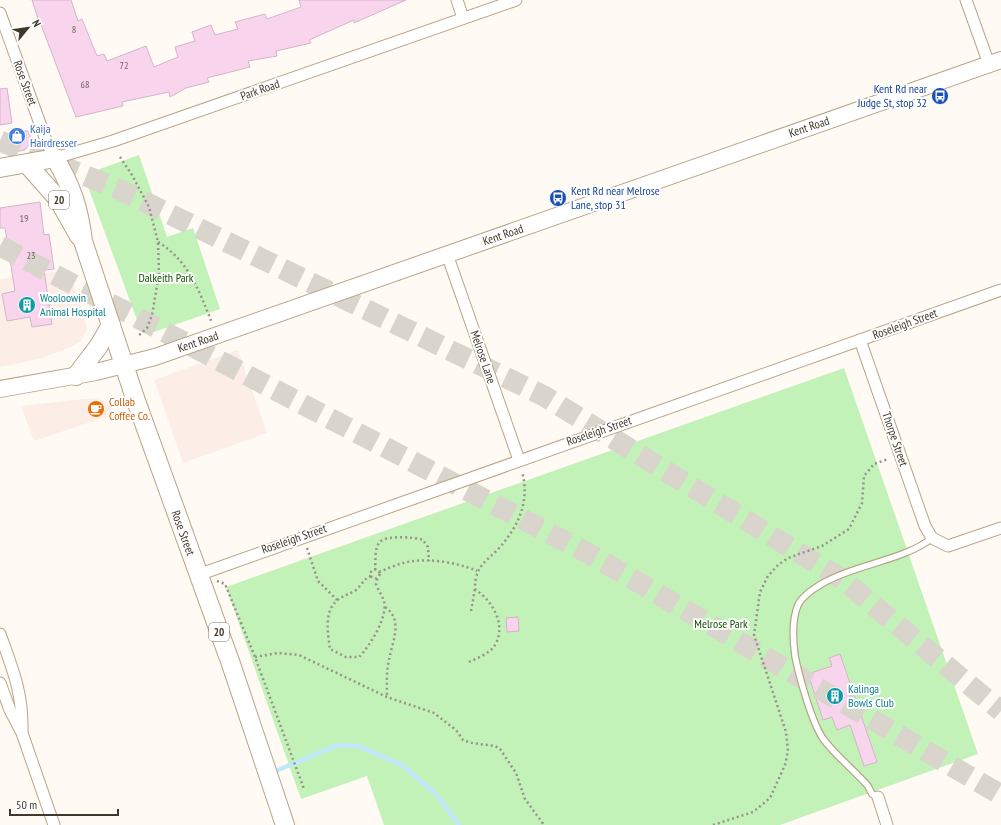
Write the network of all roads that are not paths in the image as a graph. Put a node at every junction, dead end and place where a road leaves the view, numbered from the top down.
1 (457, 0) edge
2 (516, 0) edge
3 (966, 0) edge
4 (0, 13) edge
5 (463, 18) junction
6 (995, 62) edge
7 (55, 158) junction
8 (27, 164) junction
9 (0, 168) edge
10 (83, 241) junction
11 (447, 254) junction
12 (1001, 290) edge
13 (111, 325) junction
14 (860, 340) junction
15 (125, 365) junction
16 (76, 376) junction
17 (0, 389) edge
18 (519, 460) junction
19 (1001, 528) edge
20 (932, 538) junction
21 (198, 574) junction
22 (0, 634) edge
23 (0, 683) edge
24 (22, 733) junction
25 (878, 798) joint
26 (54, 825) edge
27 (285, 825) edge
28 (888, 825) edge

1 - 5 street
2 - 5 street, Park Road
3 - 6 street
4 - 7 street, Rose Street
5 - 7 street, Park Road
6 - 11 street, Kent Road
7 - 8 main road, Park Road
7 - 10 main road, Rose Street / 20
8 - 9 main road, Park Road
8 - 10 main road, Rose Street / 20
10 - 13 main road, Rose Street / 20
11 - 15 street, Kent Road
11 - 18 street, Melrose Lane
12 - 14 street, Roseleigh Street
13 - 15 main road, Rose Street / 20
13 - 16 main road
14 - 18 street, Roseleigh Street
14 - 20 street, Thorpe Street
15 - 16 street, Kent Road
15 - 21 main road, Rose Street / 20
16 - 17 street, Kent Road
18 - 21 street, Roseleigh Street
19 - 20 street
20 - 25 lane
21 - 27 main road, Rose Street / 20
22 - 24 street
23 - 24 street
24 - 26 street
25 - 28 street

